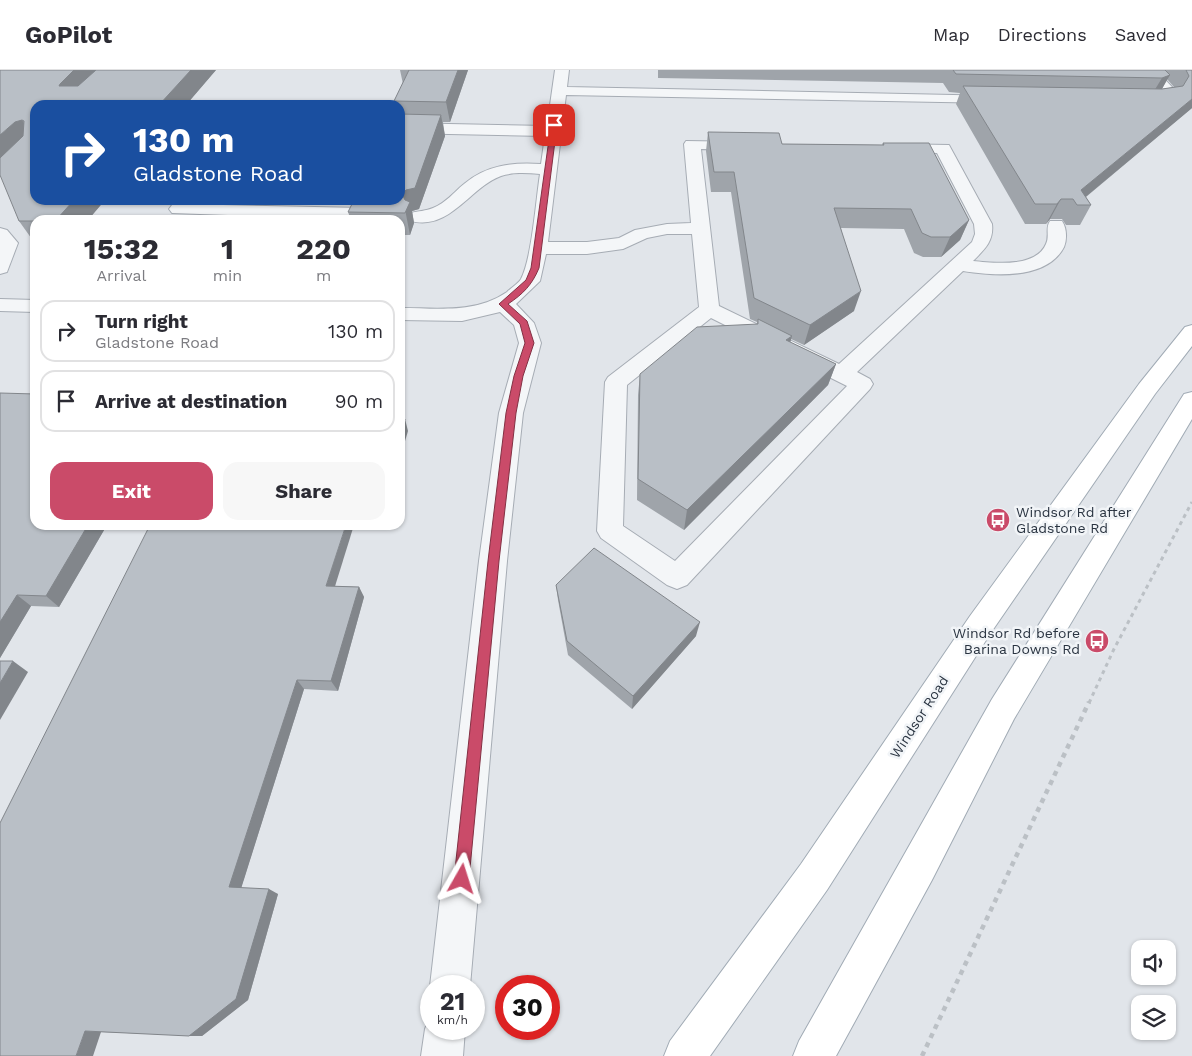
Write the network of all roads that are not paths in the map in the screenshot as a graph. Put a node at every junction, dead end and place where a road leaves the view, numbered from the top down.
1 (562, 70) edge
2 (1148, 70) edge
3 (559, 92) junction
4 (1012, 99) edge
5 (1131, 101) edge
6 (405, 128) edge
7 (553, 131) junction
8 (760, 145) edge
9 (876, 147) edge
10 (547, 169) junction
11 (178, 209) dead end
12 (363, 214) edge
13 (254, 215) edge
14 (315, 215) edge
15 (417, 217) edge
16 (1056, 225) edge
17 (700, 228) junction
18 (0, 234) edge
19 (538, 248) junction
20 (959, 264) junction
21 (0, 268) edge
22 (503, 304) junction
23 (0, 306) edge
24 (30, 306) edge
25 (708, 309) junction
26 (405, 314) edge
27 (1192, 332) edge
28 (842, 374) junction
29 (1192, 400) edge
30 (451, 975) edge
31 (444, 1040) edge
32 (442, 1056) edge
33 (685, 1056) edge
34 (814, 1056) edge

1 - 3 street
2 - 5 street
3 - 4 street
3 - 7 street
6 - 7 street
7 - 10 street
8 - 17 street
9 - 20 street
10 - 15 street
10 - 19 street
11 - 13 street
12 - 14 street
16 - 20 street
17 - 19 street
17 - 25 street
18 - 21 street
19 - 22 street
20 - 28 street
22 - 26 street
22 - 30 street
23 - 24 street
25 - 28 street
25 - 28 street
27 - 33 main road, Windsor Road
29 - 34 main road
31 - 32 street

